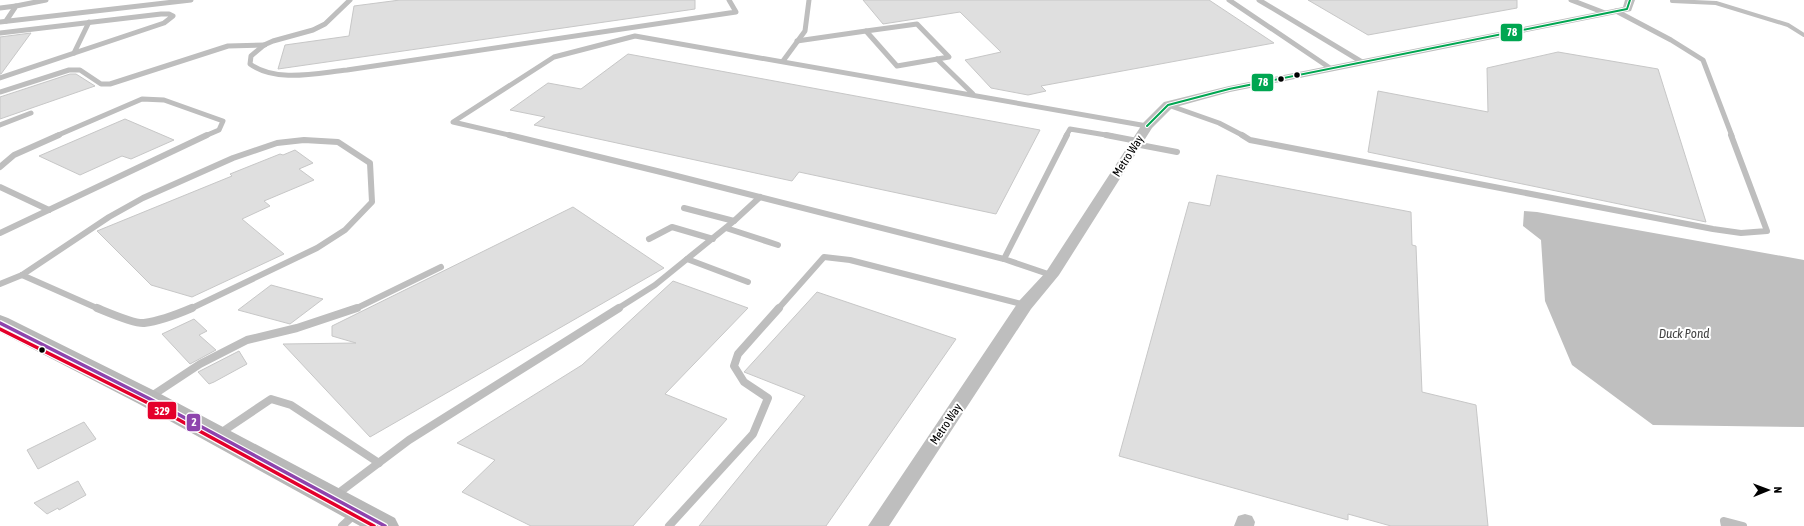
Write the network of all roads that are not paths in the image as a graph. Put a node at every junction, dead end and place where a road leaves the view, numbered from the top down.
1 (46, 0) edge
2 (191, 0) edge
3 (350, 0) edge
4 (729, 0) edge
5 (809, 0) edge
6 (1229, 0) edge
7 (1259, 0) edge
8 (1571, 0) edge
9 (1630, 0) edge
10 (16, 6) junction
11 (0, 8) edge
12 (1610, 12) junction
13 (6, 21) junction
14 (0, 22) edge
15 (89, 22) junction
16 (632, 28) junction
17 (866, 31) junction
18 (0, 33) edge
19 (635, 36) junction
20 (797, 41) junction
21 (265, 45) junction
22 (74, 53) junction
23 (938, 59) junction
24 (782, 61) junction
25 (1362, 62) junction
26 (1330, 68) junction
27 (0, 78) edge
28 (0, 92) edge
29 (973, 94) junction
30 (1168, 105) junction
31 (31, 113) dead end
32 (0, 125) edge
33 (1147, 126) junction
34 (1136, 142) junction
35 (1178, 152) dead end
36 (0, 167) edge
37 (0, 187) edge
38 (760, 197) junction
39 (684, 208) dead end
40 (49, 210) junction
41 (734, 221) junction
42 (726, 228) junction
43 (0, 233) edge
44 (649, 239) dead end
45 (712, 239) junction
46 (778, 246) dead end
47 (687, 259) junction
48 (1004, 259) junction
49 (441, 267) dead end
50 (22, 275) junction
51 (1051, 275) junction
52 (748, 282) dead end
53 (0, 284) edge
54 (1025, 306) junction
55 (0, 323) edge
56 (148, 398) junction
57 (217, 435) junction
58 (379, 463) junction
59 (333, 498) junction
60 (350, 519) edge
61 (385, 526) edge
62 (670, 526) edge
63 (878, 526) edge
64 (1726, 526) edge
65 (1743, 526) edge

1 - 10 lane
2 - 13 lane
3 - 21 lane
4 - 16 lane
5 - 20 lane
6 - 26 lane
7 - 25 lane
8 - 12 lane
9 - 12 street
10 - 11 lane
10 - 13 lane
12 - 25 street
12 - 30 lane
13 - 14 lane
15 - 18 lane
15 - 22 lane
15 - 22 lane
16 - 19 lane
16 - 21 lane
17 - 20 lane
17 - 23 lane
17 - 23 lane
19 - 24 lane
19 - 38 lane
20 - 24 lane
21 - 28 lane
22 - 27 lane
23 - 29 lane
24 - 29 lane
25 - 26 street
26 - 30 street
29 - 33 lane
30 - 33 street, Metro Way
31 - 32 lane
33 - 34 street, Metro Way
34 - 35 lane
34 - 48 lane
34 - 51 street, Metro Way
36 - 40 lane
37 - 40 lane
38 - 41 lane
38 - 48 lane
39 - 41 lane
40 - 43 lane
41 - 42 lane
42 - 45 lane
42 - 46 lane
44 - 45 lane
45 - 47 lane
47 - 52 lane
47 - 58 lane
48 - 51 lane
49 - 56 lane
50 - 50 lane
50 - 53 lane
51 - 54 street, Metro Way
54 - 62 lane
54 - 63 street, Metro Way
55 - 56 main road
56 - 57 main road
57 - 58 lane
57 - 59 main road
58 - 59 lane
59 - 60 main road
60 - 61 main road
64 - 65 lane

